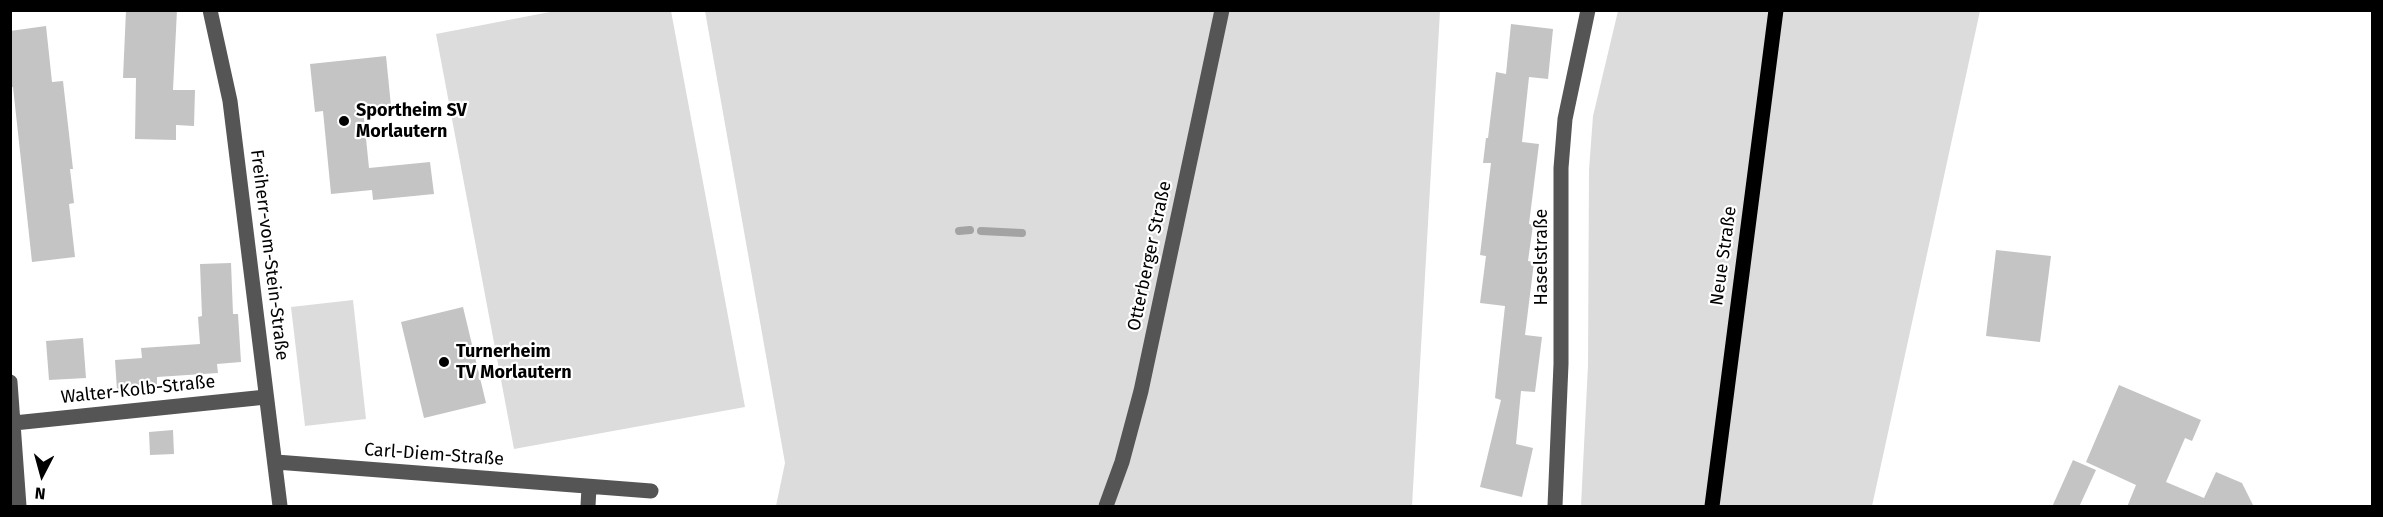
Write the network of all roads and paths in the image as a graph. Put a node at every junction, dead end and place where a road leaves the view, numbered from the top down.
1 (210, 10) edge
2 (1222, 10) edge
3 (1588, 10) edge
4 (1776, 10) edge
5 (10, 382) edge
6 (266, 397) junction
7 (14, 423) junction
8 (276, 462) junction
9 (589, 487) junction
10 (651, 491) dead end
11 (19, 507) edge
12 (280, 507) edge
13 (588, 507) edge
14 (1106, 507) edge
15 (1555, 507) edge
16 (1712, 507) edge

1 - 6 street, Freiherr-vom-Stein-Straße
2 - 14 street, Otterberger Straße
3 - 15 street, Haselstraße
4 - 16 main road, Neue Straße
5 - 7 street
6 - 7 street, Walter-Kolb-Straße
6 - 8 street, Freiherr-vom-Stein-Straße
7 - 11 street
8 - 9 street, Carl-Diem-Straße
8 - 12 street, Freiherr-vom-Stein-Straße
9 - 10 street, Carl-Diem-Straße
9 - 13 street

